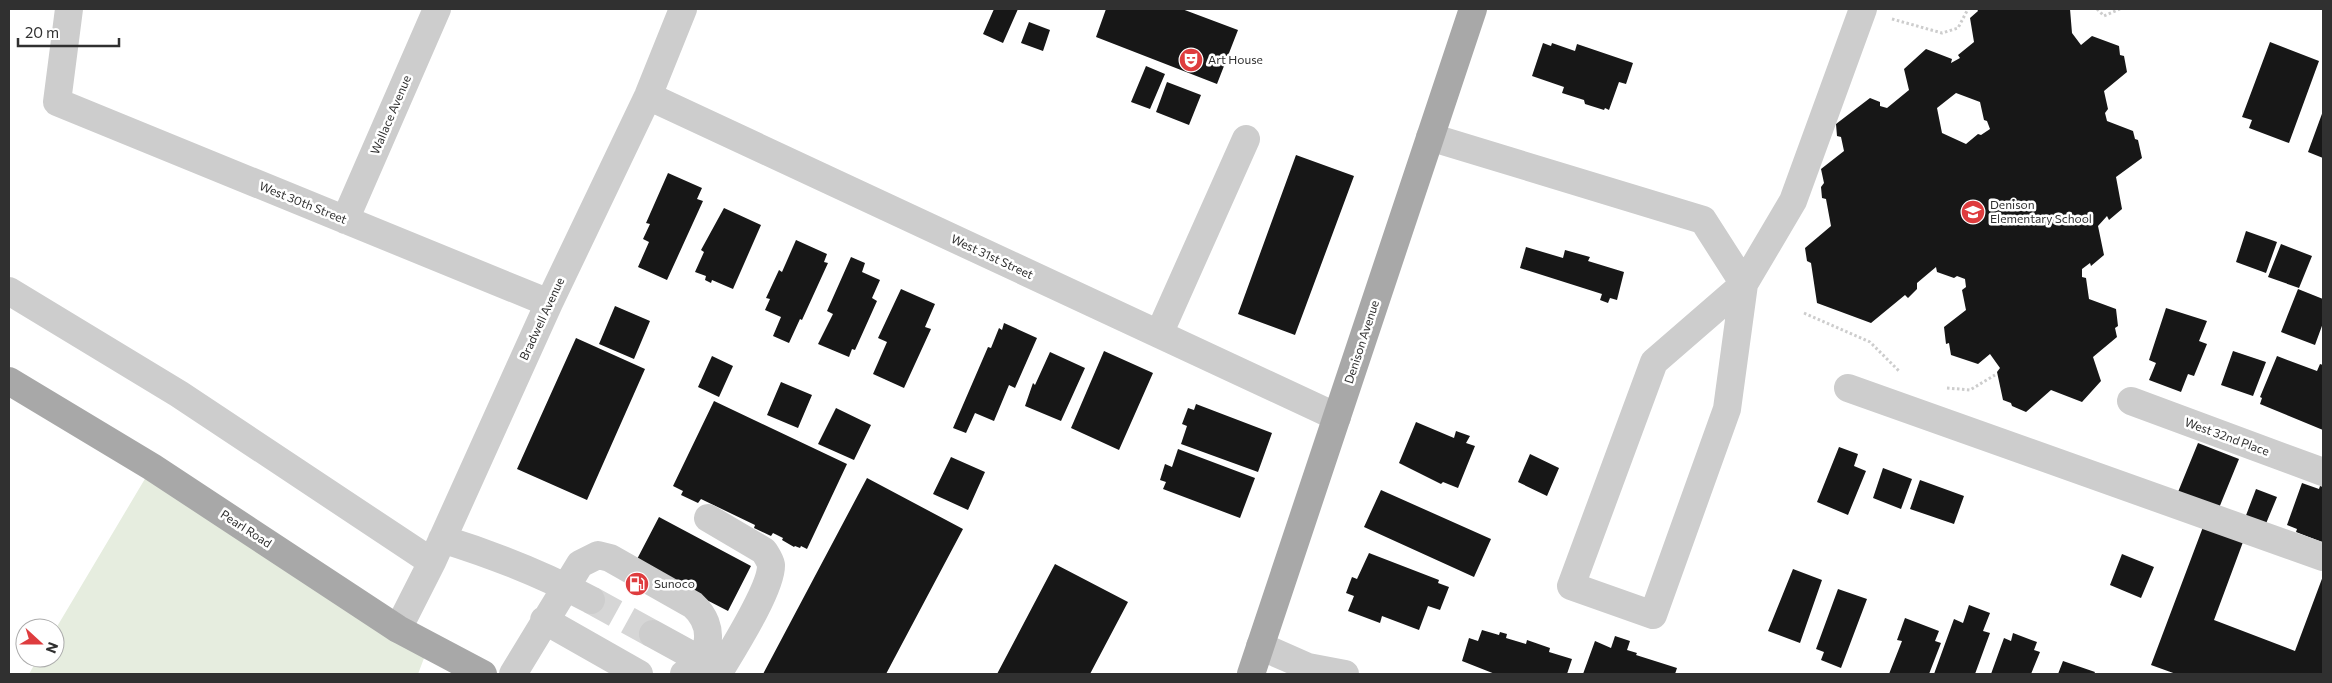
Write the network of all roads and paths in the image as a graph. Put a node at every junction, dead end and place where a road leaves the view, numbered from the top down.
1 (69, 9) edge
2 (437, 9) edge
3 (683, 9) edge
4 (1472, 9) edge
5 (1863, 9) edge
6 (1968, 9) edge
7 (2098, 9) edge
8 (2120, 9) edge
9 (1890, 18) dead end
10 (648, 96) junction
11 (1430, 137) junction
12 (1246, 139) dead end
13 (345, 220) junction
14 (1744, 284) junction
15 (9, 291) edge
16 (549, 303) junction
17 (1804, 312) dead end
18 (1159, 334) junction
19 (1995, 375) dead end
20 (1906, 377) dead end
21 (9, 381) edge
22 (1848, 388) dead end
23 (1942, 388) dead end
24 (2131, 401) dead end
25 (1337, 417) junction
26 (2323, 472) edge
27 (708, 518) dead end
28 (437, 550) junction
29 (2323, 557) edge
30 (564, 586) junction
31 (591, 600) tunnel mouth
32 (544, 620) junction
33 (398, 629) junction
34 (653, 634) tunnel mouth
35 (1260, 646) junction
36 (706, 670) edge
37 (1310, 670) edge
38 (483, 674) edge
39 (513, 674) edge
40 (638, 674) edge
41 (1251, 674) edge
42 (1345, 674) edge

1 - 13 street, West 30th Street
2 - 13 street, Wallace Avenue
3 - 10 street, Bradwell Avenue
4 - 11 main road, Denison Avenue
5 - 14 street
6 - 9 path
7 - 8 path
10 - 16 street, Bradwell Avenue
10 - 18 street, West 31st Street
11 - 14 street
11 - 25 main road, Denison Avenue
12 - 18 street
13 - 16 street, West 30th Street
14 - 14 street
15 - 28 street
16 - 28 street, Bradwell Avenue
17 - 20 path
18 - 25 street, West 31st Street
19 - 23 path
21 - 33 main road, Pearl Road
22 - 29 street
24 - 26 street, West 32nd Place
25 - 35 main road, Denison Avenue
27 - 36 street
28 - 30 street
28 - 33 street, Bradwell Avenue
30 - 31 street
30 - 32 street
30 - 36 street
32 - 39 street
32 - 40 street
33 - 38 main road, Pearl Road
34 - 36 street
35 - 37 street
35 - 41 main road, Denison Avenue
37 - 42 street

